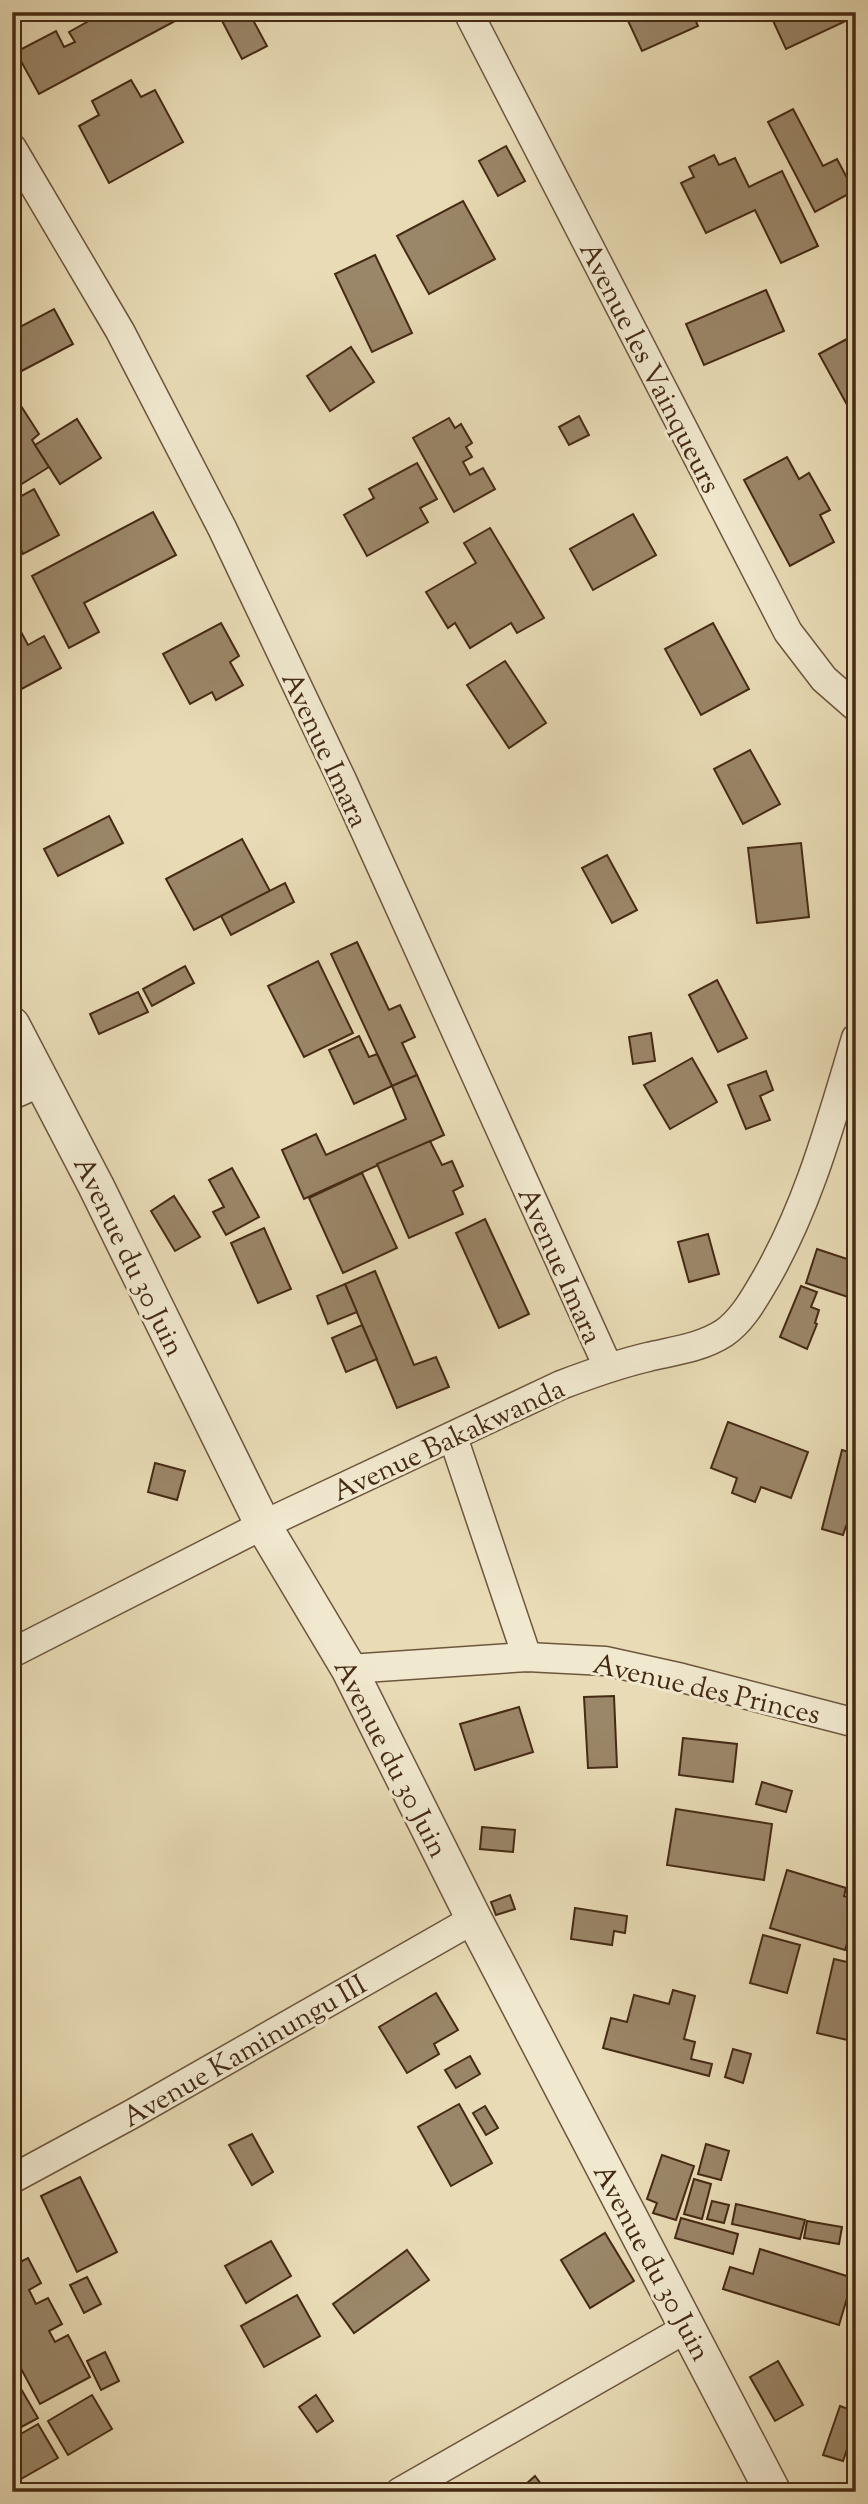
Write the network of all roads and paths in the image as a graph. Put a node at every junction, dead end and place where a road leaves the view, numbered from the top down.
1 (468, 12) edge
2 (12, 148) edge
3 (856, 707) edge
4 (12, 1026) edge
5 (856, 1038) edge
6 (28, 1088) edge
7 (608, 1367) junction
8 (453, 1437) junction
9 (263, 1525) junction
10 (12, 1653) edge
11 (527, 1657) junction
12 (349, 1669) junction
13 (856, 1723) edge
14 (474, 1919) junction
15 (12, 2179) edge
16 (687, 2328) junction
17 (400, 2492) edge
18 (773, 2492) edge

1 - 3 street, Avenue les Vainqueurs
2 - 7 street, Avenue Imara
4 - 6 street, Avenue du 30 Juin
5 - 7 street, Avenue Bakakwanda
6 - 9 street, Avenue du 30 Juin
7 - 8 street, Avenue Bakakwanda
8 - 9 street, Avenue Bakakwanda
8 - 11 street
9 - 10 street, Avenue Bakakwanda
9 - 12 street, Avenue du 30 Juin
11 - 12 street, Avenue des Princes
11 - 13 street, Avenue des Princes
12 - 14 street, Avenue du 30 Juin
14 - 15 street, Avenue Kaminungu III
14 - 16 street, Avenue du 30 Juin
16 - 17 street
16 - 18 street, Avenue du 30 Juin

